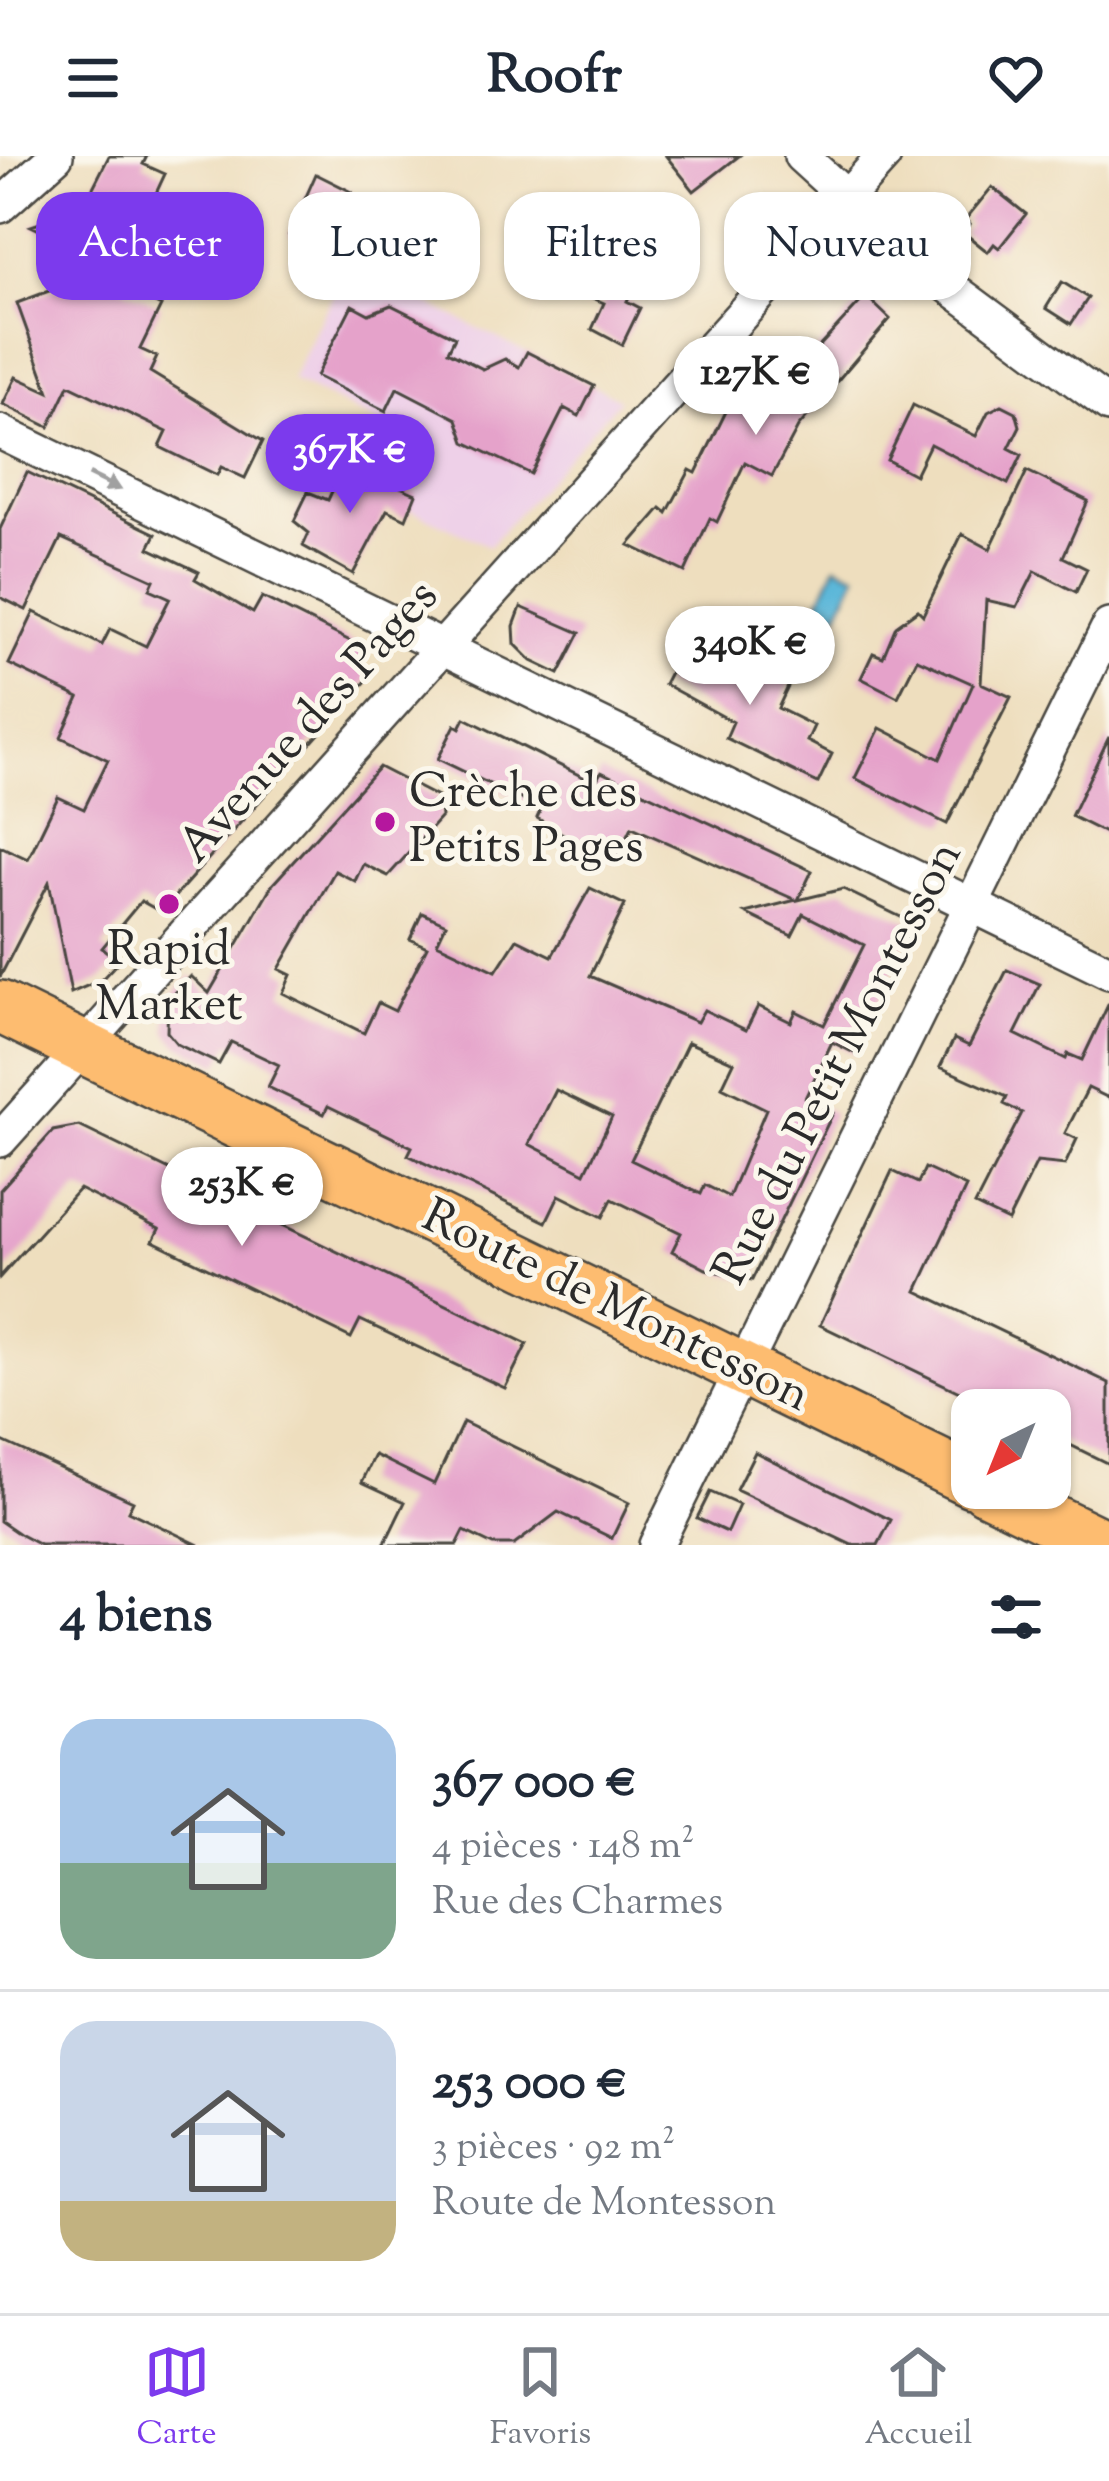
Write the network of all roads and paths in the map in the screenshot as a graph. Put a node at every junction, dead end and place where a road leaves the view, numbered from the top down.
1 (56, 156) edge
2 (801, 156) edge
3 (884, 156) edge
4 (839, 192) edge
5 (852, 192) edge
6 (0, 206) edge
7 (755, 300) edge
8 (966, 300) edge
9 (1109, 405) edge
10 (0, 431) edge
11 (1109, 626) edge
12 (445, 645) junction
13 (974, 906) junction
14 (1109, 972) edge
15 (0, 1007) edge
16 (82, 1048) junction
17 (0, 1140) edge
18 (740, 1369) junction
19 (951, 1471) edge
20 (1029, 1509) edge
21 (656, 1545) edge
22 (1103, 1545) edge

1 - 6 street
2 - 4 street
3 - 5 street, Avenue des Pages
7 - 12 street, Avenue des Pages
8 - 9 street
10 -> 12 street
11 - 13 street, Rue du Petit Montesson
12 - 13 street
12 - 16 street, Avenue des Pages
13 - 14 street
13 - 18 street, Rue du Petit Montesson
15 - 16 main road, Route de Montesson
16 - 17 street, Avenue des Pages
16 - 18 main road, Route de Montesson
18 - 19 main road, Route de Montesson
18 - 21 street, Rue du Petit Montesson
20 - 22 main road

